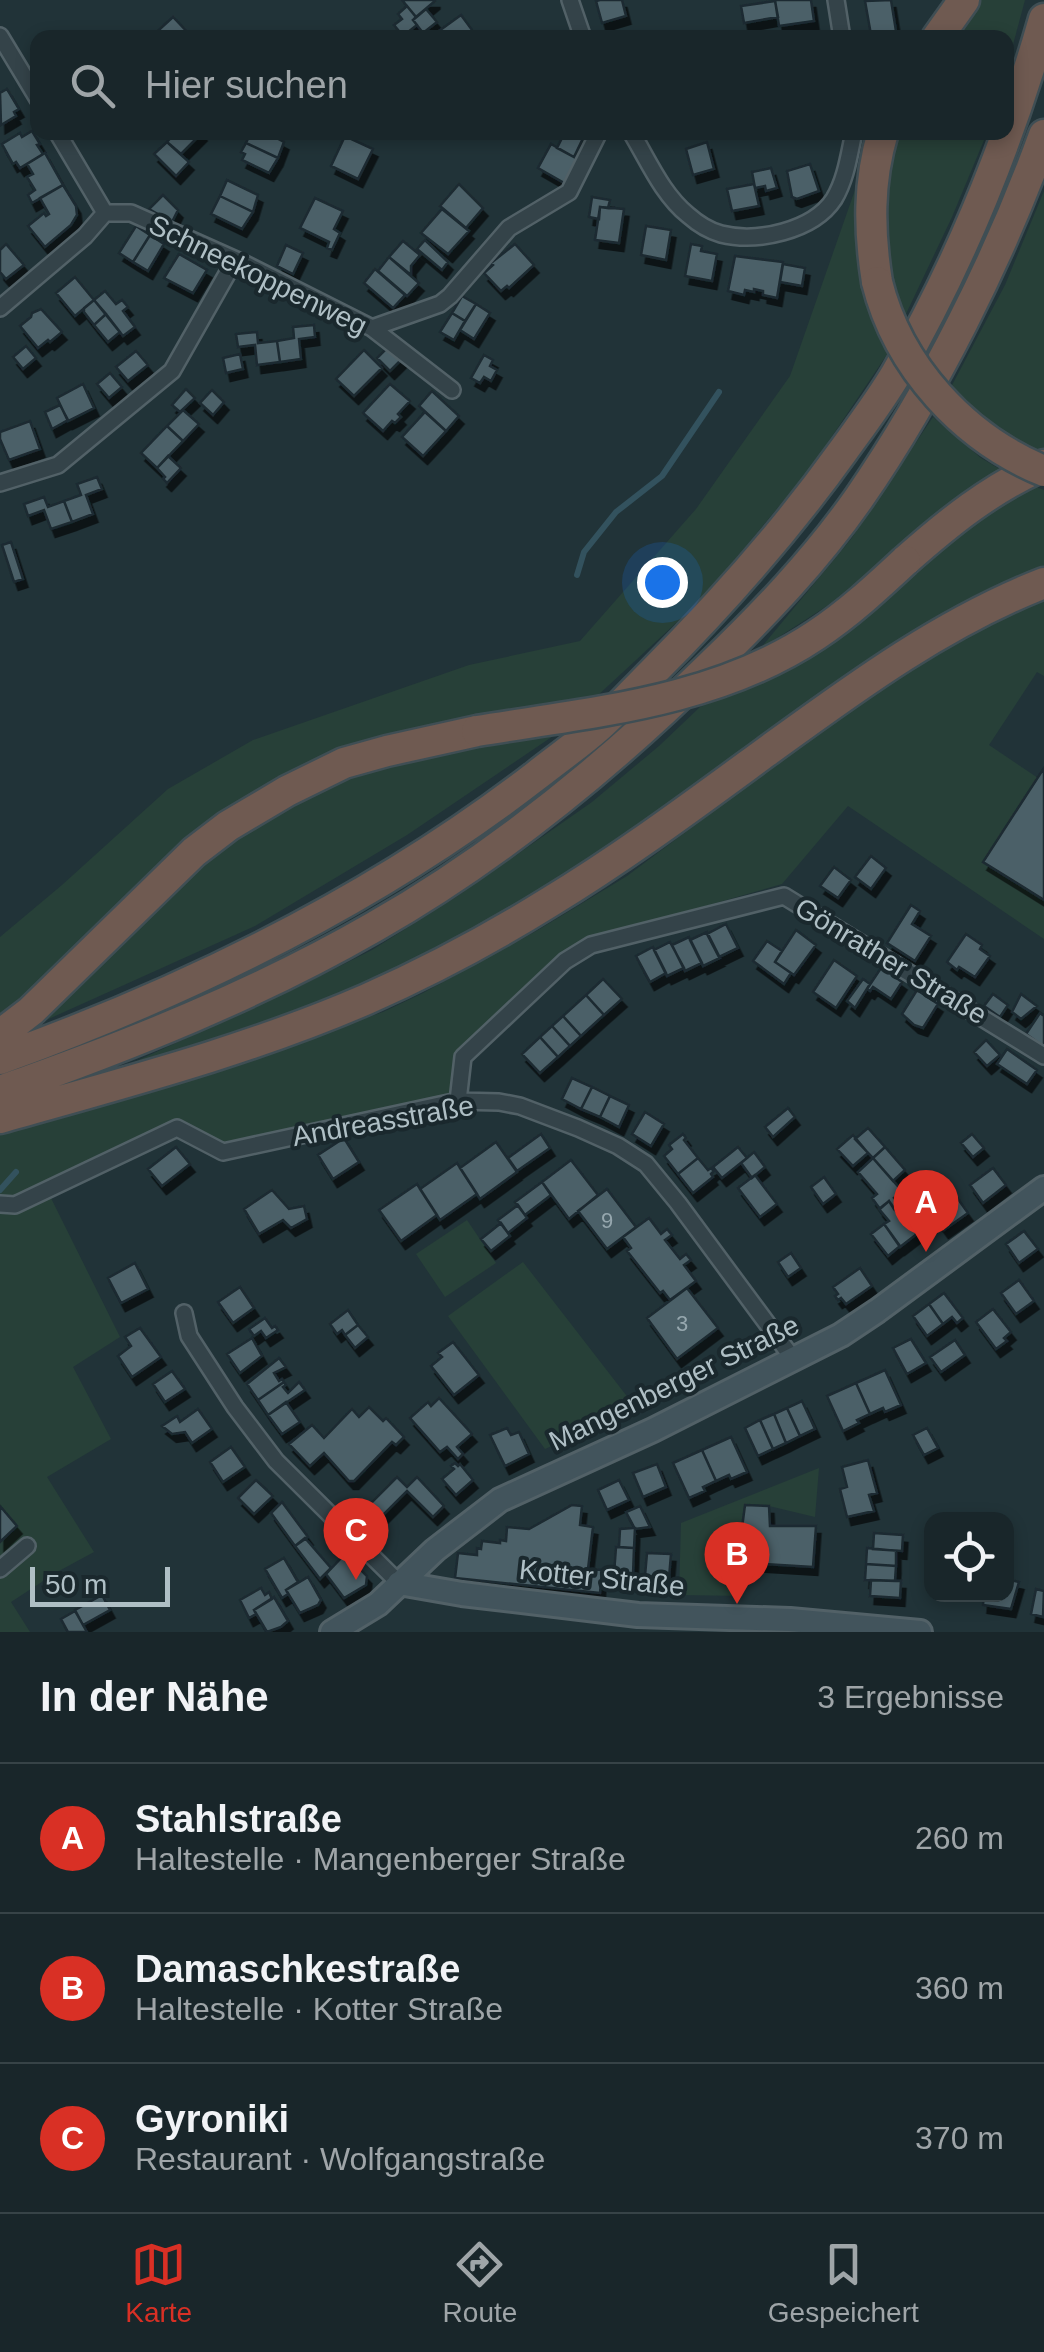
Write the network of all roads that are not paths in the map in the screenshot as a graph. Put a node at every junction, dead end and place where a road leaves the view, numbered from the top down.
1 (570, 0) edge
2 (836, 0) edge
3 (964, 0) edge
4 (1044, 19) edge
5 (580, 30) edge
6 (841, 30) edge
7 (943, 30) edge
8 (0, 36) edge
9 (30, 86) edge
10 (1014, 112) edge
11 (1044, 135) edge
12 (63, 140) edge
13 (595, 140) edge
14 (636, 140) edge
15 (852, 140) edge
16 (880, 140) edge
17 (1004, 140) edge
18 (105, 212) junction
19 (236, 260) junction
20 (0, 308) edge
21 (372, 328) junction
22 (452, 390) dead end
23 (1044, 468) edge
24 (0, 483) edge
25 (1044, 582) edge
26 (0, 1035) edge
27 (1044, 1056) edge
28 (0, 1059) edge
29 (0, 1091) edge
30 (458, 1101) junction
31 (0, 1118) edge
32 (1044, 1188) edge
33 (0, 1204) edge
34 (184, 1313) dead end
35 (794, 1360) junction
36 (27, 1546) dead end
37 (0, 1569) edge
38 (399, 1583) junction
39 (332, 1632) edge
40 (920, 1632) edge

1 - 5 street
2 - 6 street
3 - 7 highway
4 - 10 highway
8 - 9 street
11 - 29 highway
12 - 18 street
13 - 21 street
14 - 15 street
16 - 23 highway, bridge
17 - 28 highway
18 - 19 street, Schneekoppenweg
18 - 20 street
19 - 21 street, Schneekoppenweg
19 - 24 street
21 - 22 street, Schneekoppenweg
23 - 26 highway, bridge
25 - 31 highway
27 - 30 street, Gönrather Straße
30 - 33 street, Andreasstraße
30 - 35 street, Andreasstraße
32 - 35 main road, Mangenberger Straße
34 - 38 street
35 - 38 main road, Mangenberger Straße
36 - 37 street
38 - 39 main road, Mangenberger Straße
38 - 40 main road, Kotter Straße

